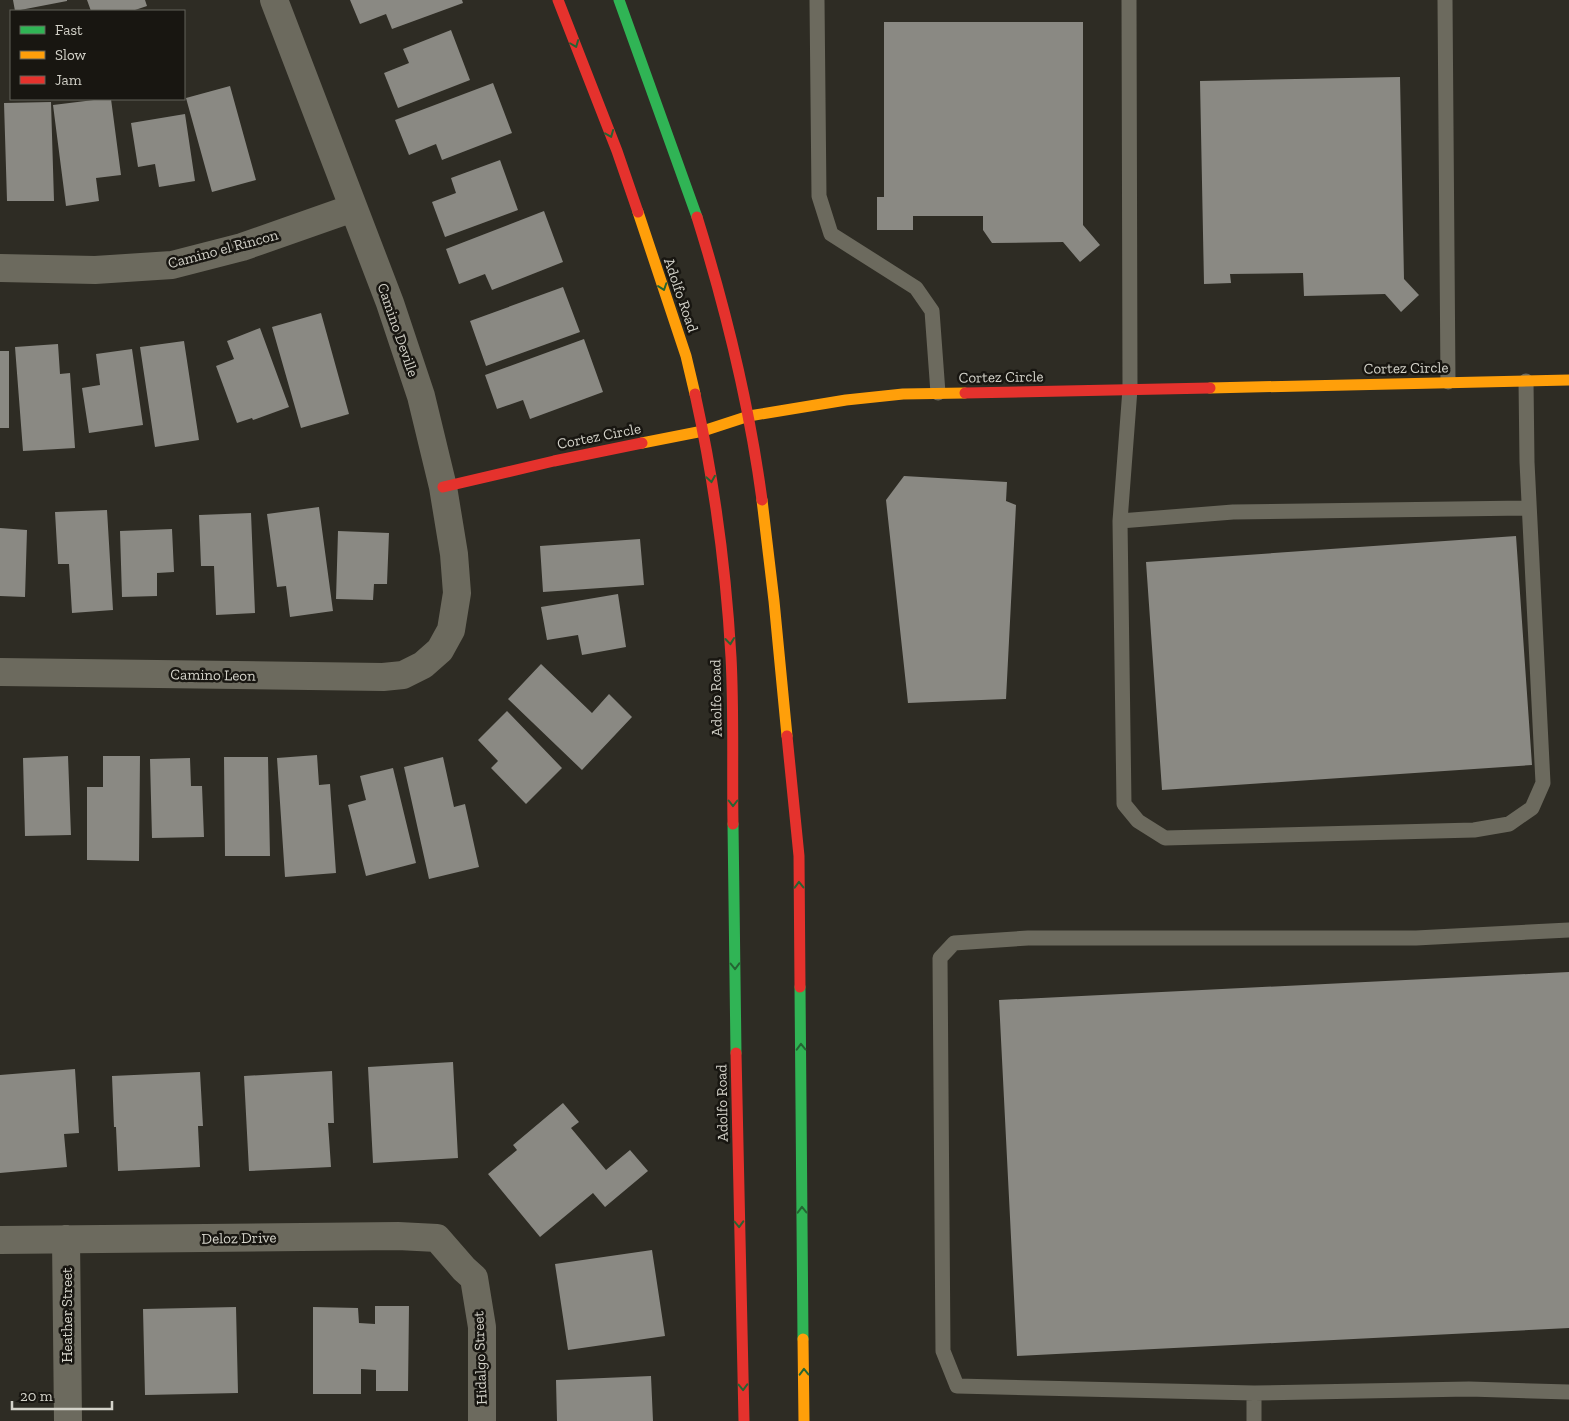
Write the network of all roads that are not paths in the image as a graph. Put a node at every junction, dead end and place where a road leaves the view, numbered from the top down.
1 (274, 0) edge
2 (558, 0) edge
3 (619, 0) edge
4 (817, 0) edge
5 (1129, 0) edge
6 (1445, 0) edge
7 (353, 208) junction
8 (0, 268) edge
9 (1569, 380) edge
10 (1526, 381) junction
11 (1448, 382) junction
12 (1130, 389) junction
13 (938, 393) junction
14 (749, 416) junction
15 (703, 431) junction
16 (443, 486) junction
17 (1529, 508) junction
18 (1120, 521) junction
19 (424, 665) joint
20 (0, 672) edge
21 (1569, 930) edge
22 (66, 1239) junction
23 (0, 1240) edge
24 (464, 1269) joint
25 (1569, 1392) edge
26 (1254, 1393) junction
27 (68, 1421) edge
28 (482, 1421) edge
29 (744, 1421) edge
30 (804, 1421) edge
31 (1254, 1421) edge

1 - 7 street, Camino Deville
2 -> 15 street, Adolfo Road
3 - 14 street
4 - 13 lane
5 - 12 lane
6 - 11 lane
7 - 8 street, Camino el Rincon
7 - 16 street, Camino Deville
9 - 10 street, Cortez Circle
10 - 11 street, Cortez Circle
10 - 17 lane
11 - 12 street, Cortez Circle
12 - 13 street, Cortez Circle
12 - 18 lane
13 - 14 street, Cortez Circle
14 - 15 street, Cortez Circle
30 -> 14 street
15 - 16 street, Cortez Circle
15 -> 29 street, Adolfo Road
16 - 19 street, Camino Deville
17 - 18 lane
17 - 18 lane
19 - 20 street, Camino Leon
21 - 26 lane
22 - 23 street, Deloz Drive
22 - 24 street, Deloz Drive
22 - 27 street, Heather Street
24 - 28 street, Hidalgo Street
25 - 26 lane
26 - 31 lane

